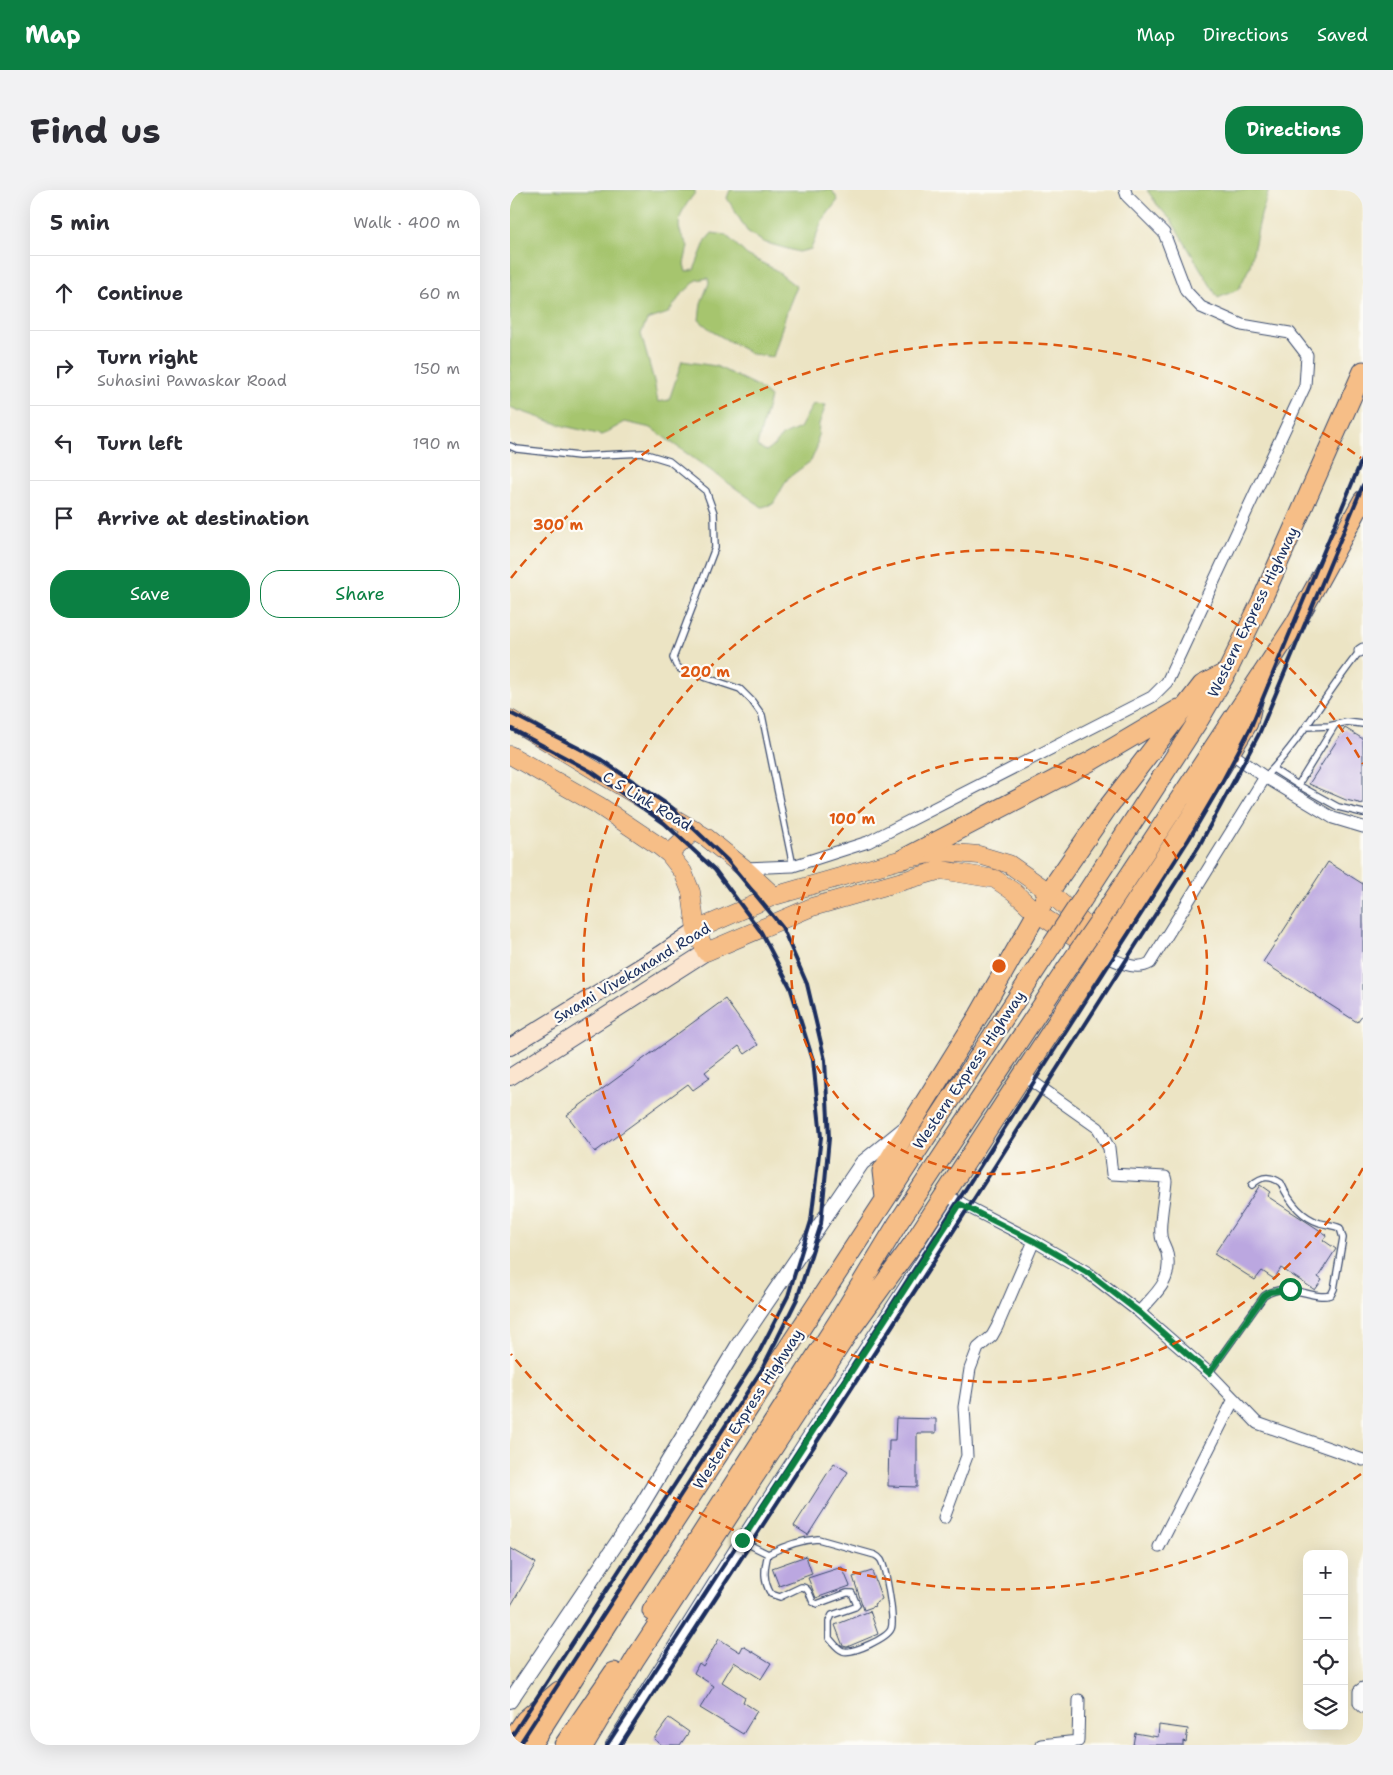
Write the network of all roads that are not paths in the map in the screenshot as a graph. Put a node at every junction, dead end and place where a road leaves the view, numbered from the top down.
1 (1125, 190) edge
2 (1363, 371) edge
3 (510, 446) edge
4 (1363, 500) edge
5 (1362, 651) edge
6 (1227, 672) junction
7 (1257, 683) junction
8 (1188, 703) junction
9 (510, 719) edge
10 (1363, 724) edge
11 (1335, 725) junction
12 (1307, 727) junction
13 (1231, 753) junction
14 (510, 755) edge
15 (1269, 773) junction
16 (1298, 785) junction
17 (1363, 813) edge
18 (1363, 827) edge
19 (695, 830) junction
20 (669, 854) junction
21 (903, 859) junction
22 (793, 866) junction
23 (744, 868) junction
24 (1049, 892) junction
25 (774, 896) junction
26 (1037, 913) junction
27 (696, 930) junction
28 (1104, 951) junction
29 (706, 952) junction
30 (510, 1047) edge
31 (1024, 1074) junction
32 (510, 1078) edge
33 (912, 1122) junction
34 (1252, 1185) dead end
35 (885, 1198) junction
36 (953, 1199) junction
37 (913, 1202) junction
38 (1034, 1241) junction
39 (1139, 1312) junction
40 (1209, 1373) junction
41 (1234, 1399) junction
42 (1363, 1460) edge
43 (944, 1518) dead end
44 (742, 1540) junction
45 (1159, 1547) dead end
46 (768, 1554) junction
47 (573, 1680) junction
48 (1363, 1688) edge
49 (1079, 1700) dead end
50 (510, 1701) edge
51 (591, 1707) junction
52 (1363, 1708) edge
53 (510, 1742) edge
54 (531, 1745) edge
55 (564, 1745) edge
56 (578, 1745) edge
57 (584, 1745) edge
58 (613, 1745) edge
59 (1042, 1745) edge

1 - 22 street
2 - 6 highway, Western Express Highway
3 - 22 lane
4 - 7 highway, Western Express Highway
5 - 12 lane
6 - 8 highway
6 - 35 highway, Western Express Highway, bridge
7 - 13 highway
7 - 37 highway, Western Express Highway, bridge
8 - 21 highway
8 - 24 highway
9 - 19 main road, C S Link Road
10 - 11 lane
11 - 12 lane
11 - 16 lane
12 - 15 lane
13 - 15 street
13 - 28 highway
14 - 20 main road, C S Link Road
15 - 16 lane
15 - 18 street
15 - 28 street
16 - 17 lane
19 - 20 main road
19 - 23 main road, C S Link Road
20 - 27 main road, C S Link Road
21 - 24 main road, Swami Vivekanand Road
21 - 25 main road, Swami Vivekanand Road
22 - 23 street
23 - 25 main road, C S Link Road
24 - 26 highway
24 - 28 main road, Swami Vivekanand Road
25 - 27 main road, Swami Vivekanand Road
26 - 28 main road, Swami Vivekanand Road
26 - 29 main road, Swami Vivekanand Road
26 - 33 highway
27 - 29 main road, C S Link Road
27 - 30 main road, Swami Vivekanand Road
28 - 31 highway
29 - 32 main road, Swami Vivekanand Road
31 - 36 highway
31 - 39 street
33 - 35 highway
33 - 50 street
34 - 40 lane
35 - 47 highway, Western Express Highway
36 - 37 highway
36 - 38 street
36 - 44 street
36 - 57 highway
37 - 51 highway, Western Express Highway
38 - 39 street
38 - 43 street
39 - 40 street
40 - 41 street
41 - 42 street
41 - 45 street
44 - 46 lane
44 - 58 street
46 - 46 lane
47 - 53 highway
47 - 54 highway, Western Express Highway
48 - 52 street
49 - 59 street
51 - 55 highway, Western Express Highway
51 - 56 highway

